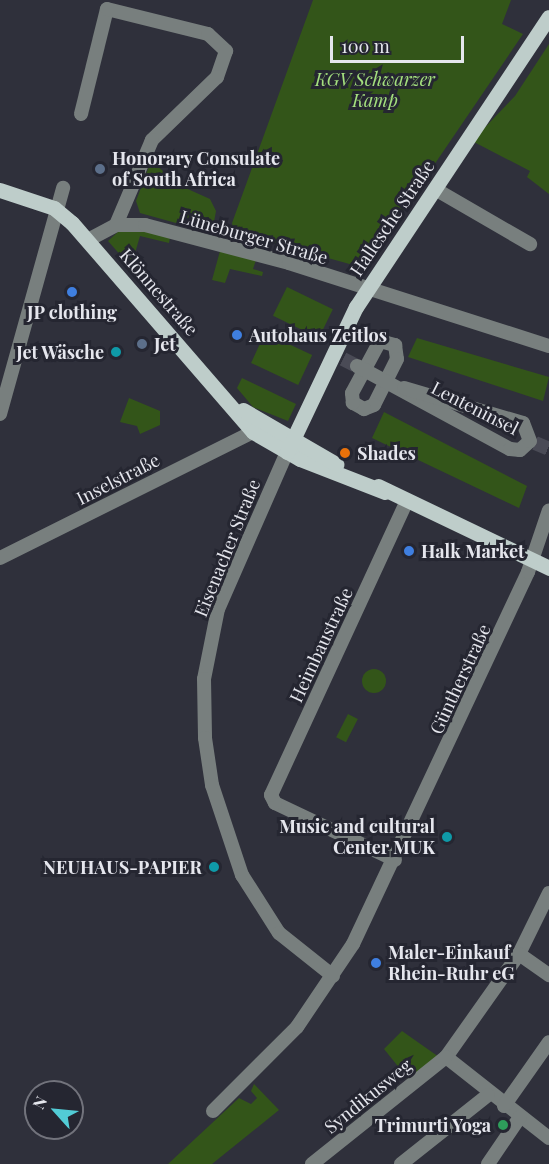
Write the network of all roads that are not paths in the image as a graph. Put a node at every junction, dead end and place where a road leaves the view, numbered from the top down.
1 (549, 17) edge
2 (81, 114) dead end
3 (63, 188) dead end
4 (435, 189) junction
5 (0, 190) edge
6 (54, 208) junction
7 (116, 225) junction
8 (88, 240) junction
9 (530, 244) dead end
10 (367, 290) junction
11 (549, 346) edge
12 (360, 368) junction
13 (387, 380) junction
14 (404, 388) junction
15 (232, 404) junction
16 (0, 414) edge
17 (252, 432) junction
18 (290, 447) junction
19 (407, 501) junction
20 (549, 510) edge
21 (0, 558) edge
22 (534, 560) junction
23 (549, 568) edge
24 (395, 860) junction
25 (549, 893) edge
26 (519, 954) junction
27 (549, 975) edge
28 (333, 976) junction
29 (549, 1042) edge
30 (446, 1057) junction
31 (488, 1095) junction
32 (504, 1106) junction
33 (213, 1111) dead end
34 (520, 1118) junction
35 (549, 1138) edge
36 (312, 1164) edge
37 (401, 1164) edge
38 (488, 1164) edge

1 - 4 main road, Hallesche Straße
2 - 7 street
3 - 6 street
4 - 9 street
4 - 10 main road, Hallesche Straße
5 - 6 main road
6 - 8 main road, Klönnestraße
6 - 16 street
7 - 8 street, Lüneburger Straße
7 - 10 street, Lüneburger Straße
8 - 15 main road, Klönnestraße
10 - 11 street, Lüneburger Straße
10 - 18 main road, Hallesche Straße
12 - 13 street, Lenteninsel
12 - 13 street
12 - 13 street
13 - 14 street, Lenteninsel
14 - 14 street, Lenteninsel
15 - 17 main road, Klönnestraße
15 - 18 main road, Klönnestraße
17 - 18 main road, Klönnestraße
17 - 21 street, Inselstraße
18 - 19 main road, Klönnestraße
18 - 28 street, Eisenacher Straße
19 - 22 main road, Klönnestraße
19 - 24 street, Heimbaustraße
20 - 22 street, Güntherstraße
22 - 23 main road, Klönnestraße
22 - 24 street, Güntherstraße
24 - 28 street, Güntherstraße
25 - 26 street, Syndikusweg
26 - 27 street
26 - 30 street, Syndikusweg
28 - 33 street, Güntherstraße
29 - 32 street
30 - 31 street
30 - 36 street, Syndikusweg
31 - 32 street
31 - 37 street
32 - 34 street
34 - 35 street
34 - 38 street

